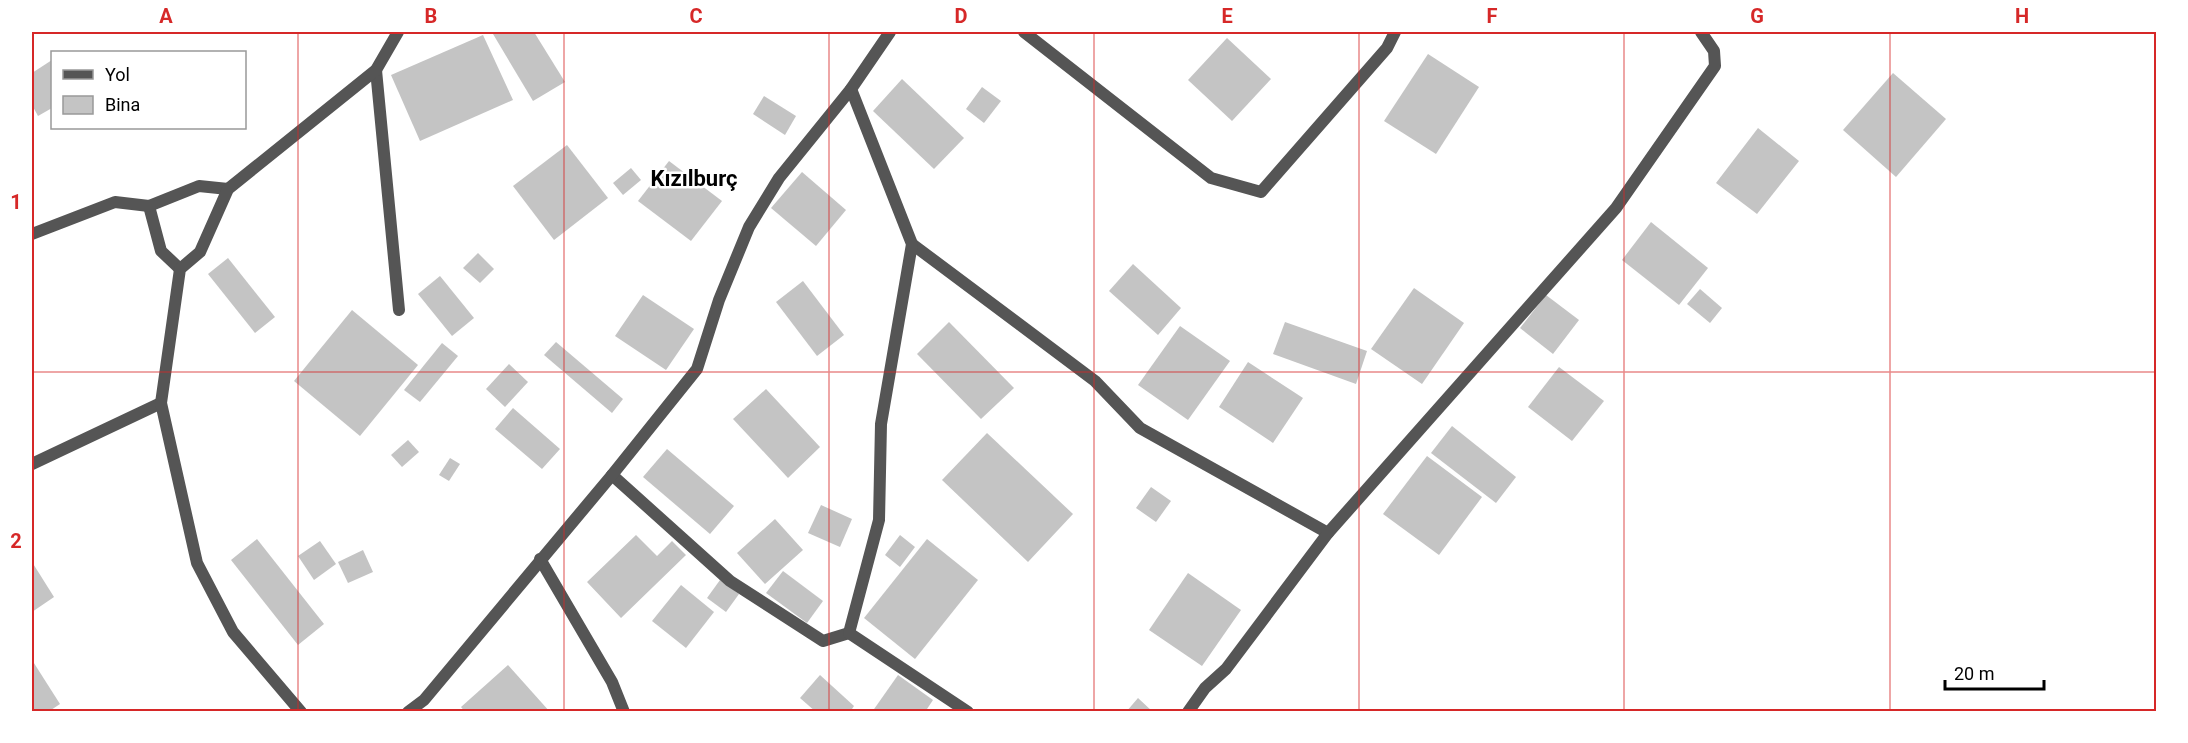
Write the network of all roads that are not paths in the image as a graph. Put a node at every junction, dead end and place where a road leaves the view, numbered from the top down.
1 (398, 32) edge
2 (890, 32) edge
3 (1024, 32) edge
4 (1395, 32) edge
5 (1701, 32) edge
6 (376, 70) junction
7 (851, 89) junction
8 (228, 189) junction
9 (149, 206) junction
10 (32, 234) edge
11 (912, 244) junction
12 (180, 270) junction
13 (399, 310) dead end
14 (161, 403) junction
15 (32, 464) edge
16 (612, 476) junction
17 (1328, 533) junction
18 (540, 560) junction
19 (849, 633) junction
20 (301, 711) edge
21 (408, 711) edge
22 (624, 711) edge
23 (968, 711) edge
24 (1188, 711) edge

1 - 6 street
2 - 7 street
3 - 4 street
5 - 17 street
6 - 8 street
6 - 13 street
7 - 11 street
7 - 16 street
8 - 9 street
8 - 12 street
9 - 10 street
9 - 12 street
11 - 17 street
11 - 19 street
12 - 14 street
14 - 15 street
14 - 20 street
16 - 18 street
16 - 19 street
17 - 24 street
18 - 21 street
18 - 22 street
19 - 23 street

